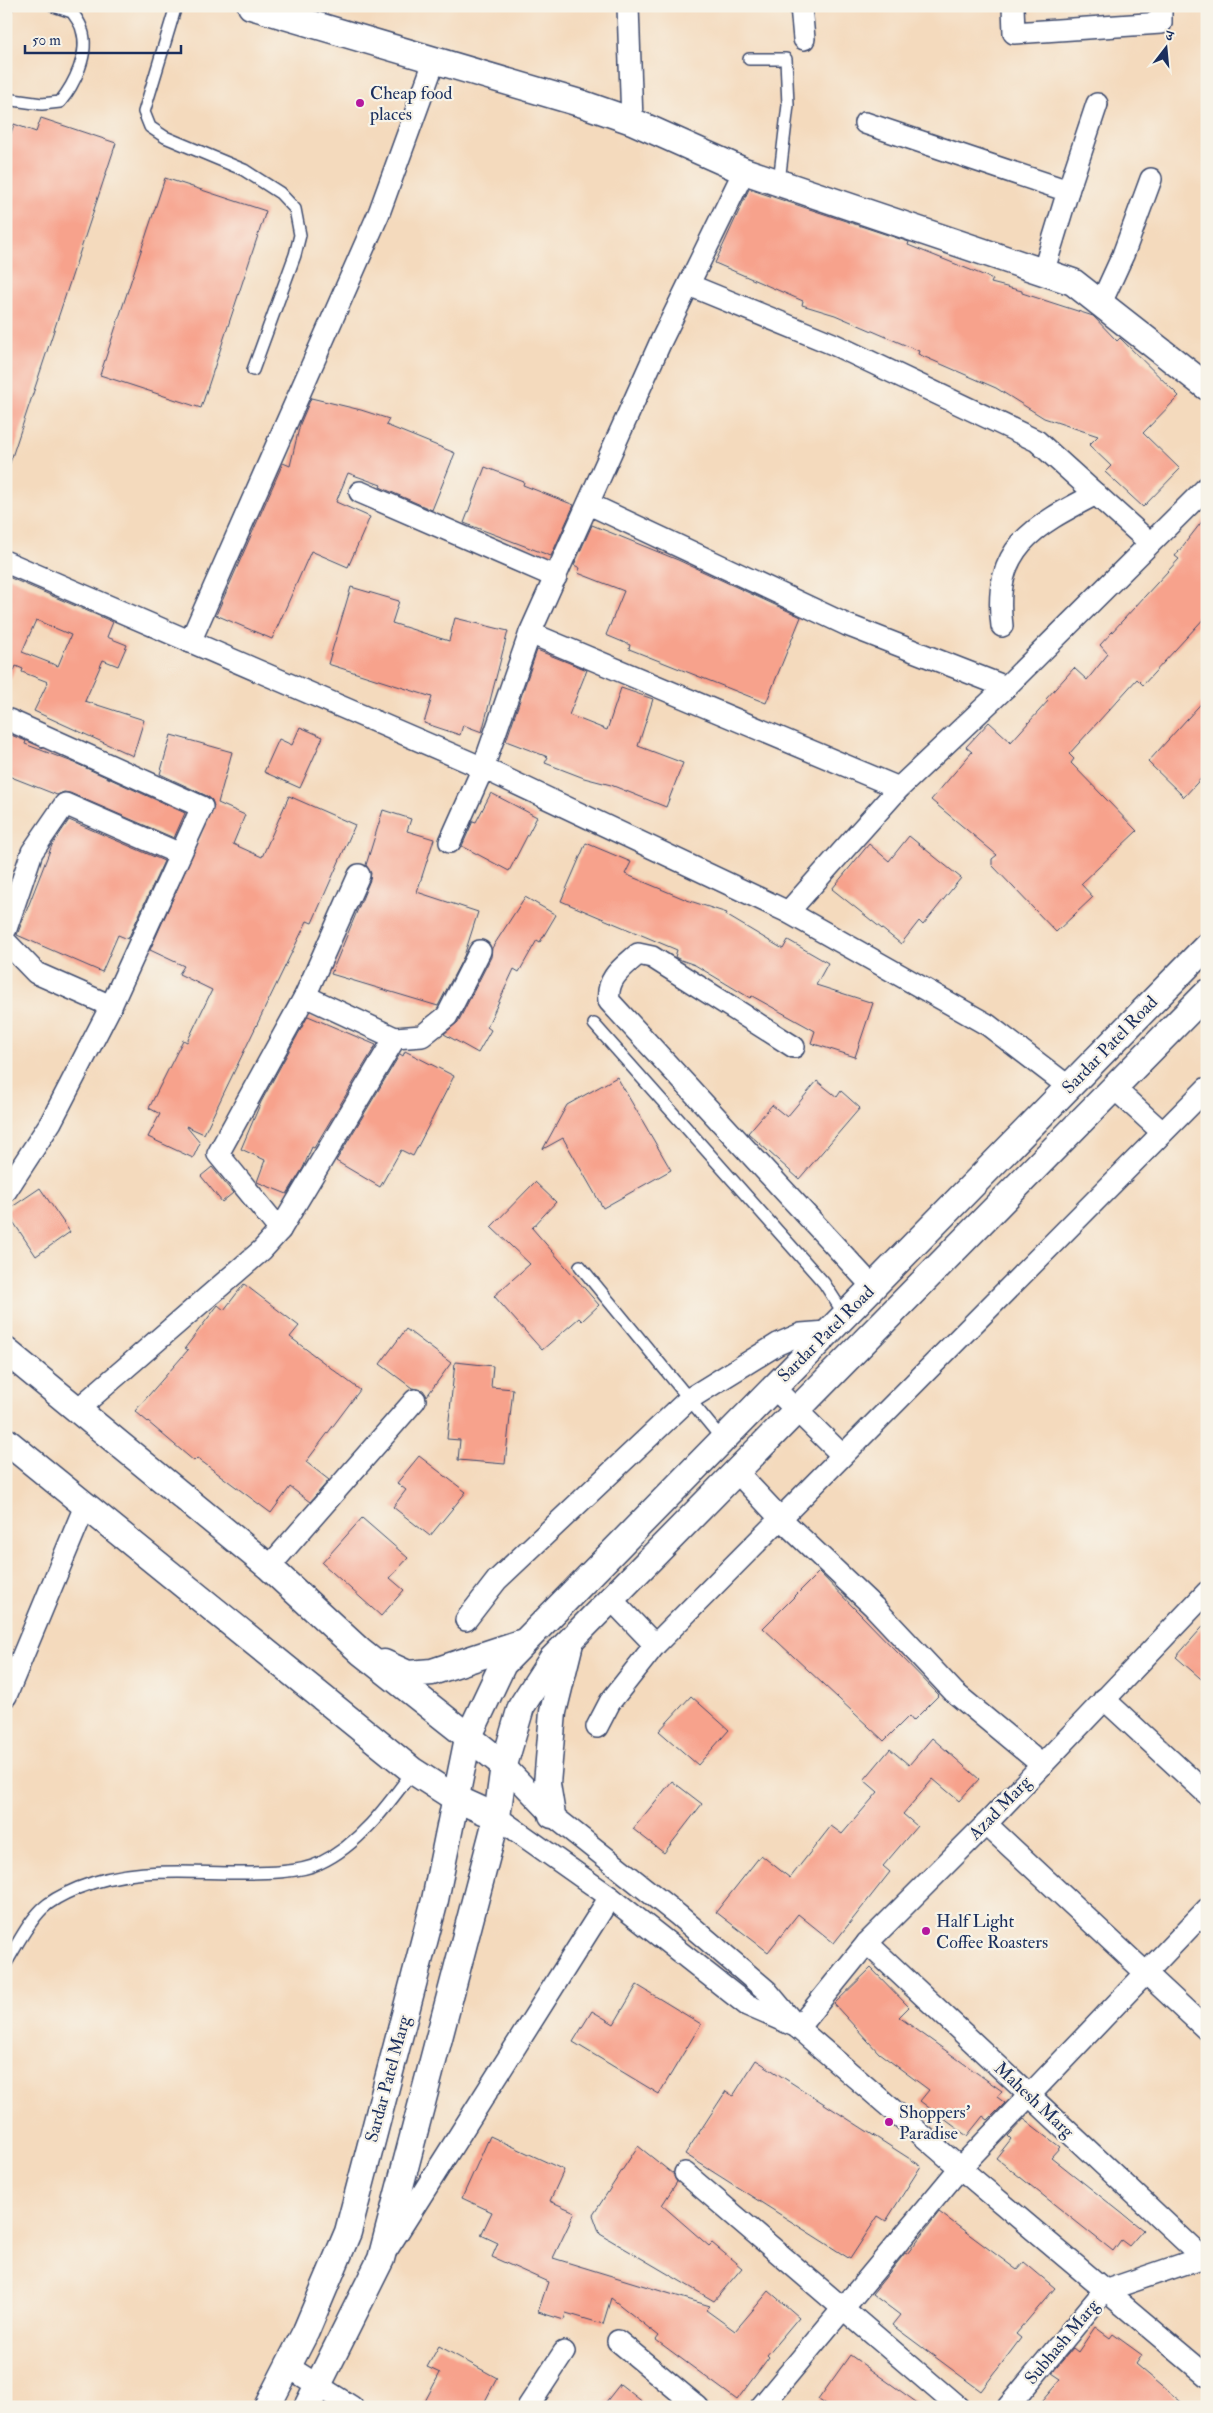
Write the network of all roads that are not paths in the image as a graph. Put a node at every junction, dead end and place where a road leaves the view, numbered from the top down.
1 (54, 6) edge
2 (176, 6) edge
3 (251, 6) edge
4 (628, 6) edge
5 (801, 6) edge
6 (1013, 6) edge
7 (1161, 6) edge
8 (804, 39) dead end
9 (749, 59) dead end
10 (435, 60) junction
11 (6, 99) edge
12 (1097, 104) dead end
13 (632, 121) junction
14 (865, 123) dead end
15 (744, 171) junction
16 (1151, 179) dead end
17 (779, 182) junction
18 (1068, 191) junction
19 (1043, 273) junction
20 (689, 285) junction
21 (1101, 303) junction
22 (253, 370) dead end
23 (1206, 382) edge
24 (1207, 487) edge
25 (360, 492) dead end
26 (1096, 494) junction
27 (589, 504) junction
28 (1150, 543) junction
29 (6, 562) edge
30 (556, 577) junction
31 (1002, 626) dead end
32 (530, 633) junction
33 (190, 642) junction
34 (1006, 687) junction
35 (9, 720) dead end
36 (483, 768) junction
37 (899, 788) junction
38 (450, 842) dead end
39 (180, 854) junction
40 (359, 875) dead end
41 (788, 912) junction
42 (6, 928) edge
43 (6, 942) edge
44 (1207, 946) edge
45 (480, 952) dead end
46 (1207, 993) edge
47 (305, 996) junction
48 (111, 1006) junction
49 (594, 1024) dead end
50 (395, 1038) junction
51 (794, 1047) dead end
52 (1069, 1087) junction
53 (1114, 1088) junction
54 (1207, 1088) edge
55 (1162, 1132) junction
56 (6, 1191) edge
57 (280, 1230) junction
58 (580, 1266) dead end
59 (872, 1286) junction
60 (827, 1332) junction
61 (6, 1351) edge
62 (834, 1372) junction
63 (773, 1387) junction
64 (689, 1399) junction
65 (415, 1400) dead end
66 (78, 1409) junction
67 (795, 1411) junction
68 (722, 1439) junction
69 (6, 1441) edge
70 (842, 1455) junction
71 (736, 1471) junction
72 (84, 1506) junction
73 (780, 1518) junction
74 (269, 1568) junction
75 (1207, 1592) edge
76 (610, 1599) junction
77 (466, 1620) dead end
78 (571, 1640) junction
79 (523, 1642) junction
80 (655, 1645) junction
81 (361, 1652) junction
82 (6, 1696) edge
83 (1104, 1699) junction
84 (597, 1727) dead end
85 (468, 1738) junction
86 (1042, 1764) junction
87 (504, 1765) junction
88 (413, 1771) junction
89 (1207, 1794) edge
90 (455, 1798) junction
91 (552, 1816) junction
92 (497, 1817) junction
93 (986, 1824) junction
94 (610, 1897) junction
95 (1207, 1909) edge
96 (867, 1943) junction
97 (6, 1963) edge
98 (1145, 1974) junction
99 (798, 2028) junction
100 (1207, 2030) edge
101 (1030, 2096) junction
102 (960, 2168) junction
103 (685, 2173) dead end
104 (1205, 2256) edge
105 (382, 2259) junction
106 (1104, 2291) junction
107 (843, 2309) junction
108 (618, 2341) dead end
109 (564, 2352) dead end
110 (287, 2366) junction
111 (1207, 2376) edge
112 (312, 2396) edge
113 (267, 2407) edge
114 (352, 2407) edge
115 (528, 2407) edge
116 (698, 2407) edge
117 (761, 2407) edge
118 (958, 2407) edge
119 (1008, 2407) edge

1 - 11 lane
2 - 22 lane
3 - 10 street
4 - 13 street
5 - 8 street
6 - 7 street
9 - 17 lane
10 - 13 street
10 - 33 street
12 - 18 street
13 - 15 street
14 - 18 street
15 - 17 street
15 - 20 street
16 - 21 street
17 - 19 street
18 - 19 street
19 - 21 street
20 - 26 street
20 - 27 street
21 - 23 street
24 - 28 street
25 - 30 street
26 - 28 street
26 - 31 street
27 - 30 street
27 - 34 street
28 - 34 street
29 - 33 street
30 - 32 street
32 - 36 street
32 - 37 street
33 - 36 street
34 - 37 street
35 - 39 street
36 - 38 street
36 - 41 street
37 - 41 street
39 - 42 street
39 - 48 street
40 - 47 street
41 - 52 street
43 - 48 street
44 - 52 street, Sardar Patel Road
45 - 50 street
46 - 53 street, Sardar Patel Road
47 - 50 street
47 - 57 street
48 - 56 street
49 - 60 lane
50 - 57 street
51 - 59 street
52 - 59 street, Sardar Patel Road
53 - 55 street
53 - 62 street, Sardar Patel Road
54 - 55 street
55 - 70 street
57 - 66 street
58 - 64 lane
59 - 60 street, Sardar Patel Road
60 - 62 street
60 - 63 street, Sardar Patel Road
60 - 64 street
61 - 66 street
62 - 67 street, Sardar Patel Road
63 - 67 street
63 - 68 street, Sardar Patel Road
64 - 68 lane
64 - 77 street
65 - 74 street
66 - 74 street
67 - 70 street
67 - 71 street, Sardar Patel Road
68 - 79 street, Sardar Patel Road
69 - 72 street
70 - 73 street
71 - 73 street
71 - 76 street, Sardar Patel Road
72 - 82 street
72 - 88 street
73 - 80 street
73 - 86 street
74 - 81 street
75 - 83 street, Azad Marg
76 - 78 street, Sardar Patel Road
76 - 80 street
78 - 87 street, Sardar Patel Road
78 - 91 street
79 - 81 street
79 - 85 street, Sardar Patel Road
80 - 84 street
81 - 85 street
83 - 86 street, Azad Marg
83 - 89 street
85 - 87 street
85 - 90 street, Sardar Patel Marg
86 - 93 street, Azad Marg
87 - 91 street
87 - 92 street, Sardar Patel Road
88 - 90 street
88 - 97 lane
90 - 92 street
90 - 110 street, Sardar Patel Marg
91 - 99 street
92 - 94 street
92 - 105 street, Sardar Patel Road
93 - 96 street, Azad Marg
93 - 98 street
94 - 99 street
94 - 105 street
95 - 98 street
96 - 99 street, Azad Marg
96 - 101 street, Mahesh Marg
98 - 100 street
98 - 101 street
99 - 102 street
101 - 102 street
101 - 104 street, Mahesh Marg
102 - 106 street
102 - 107 street
103 - 107 street
104 - 106 street, Subhash Marg
105 - 112 street, Sardar Patel Road
106 - 111 street
106 - 119 street, Subhash Marg
107 - 117 street
107 - 118 street
108 - 116 street
109 - 115 street
110 - 112 street
110 - 113 street, Sardar Patel Marg
112 - 114 street

